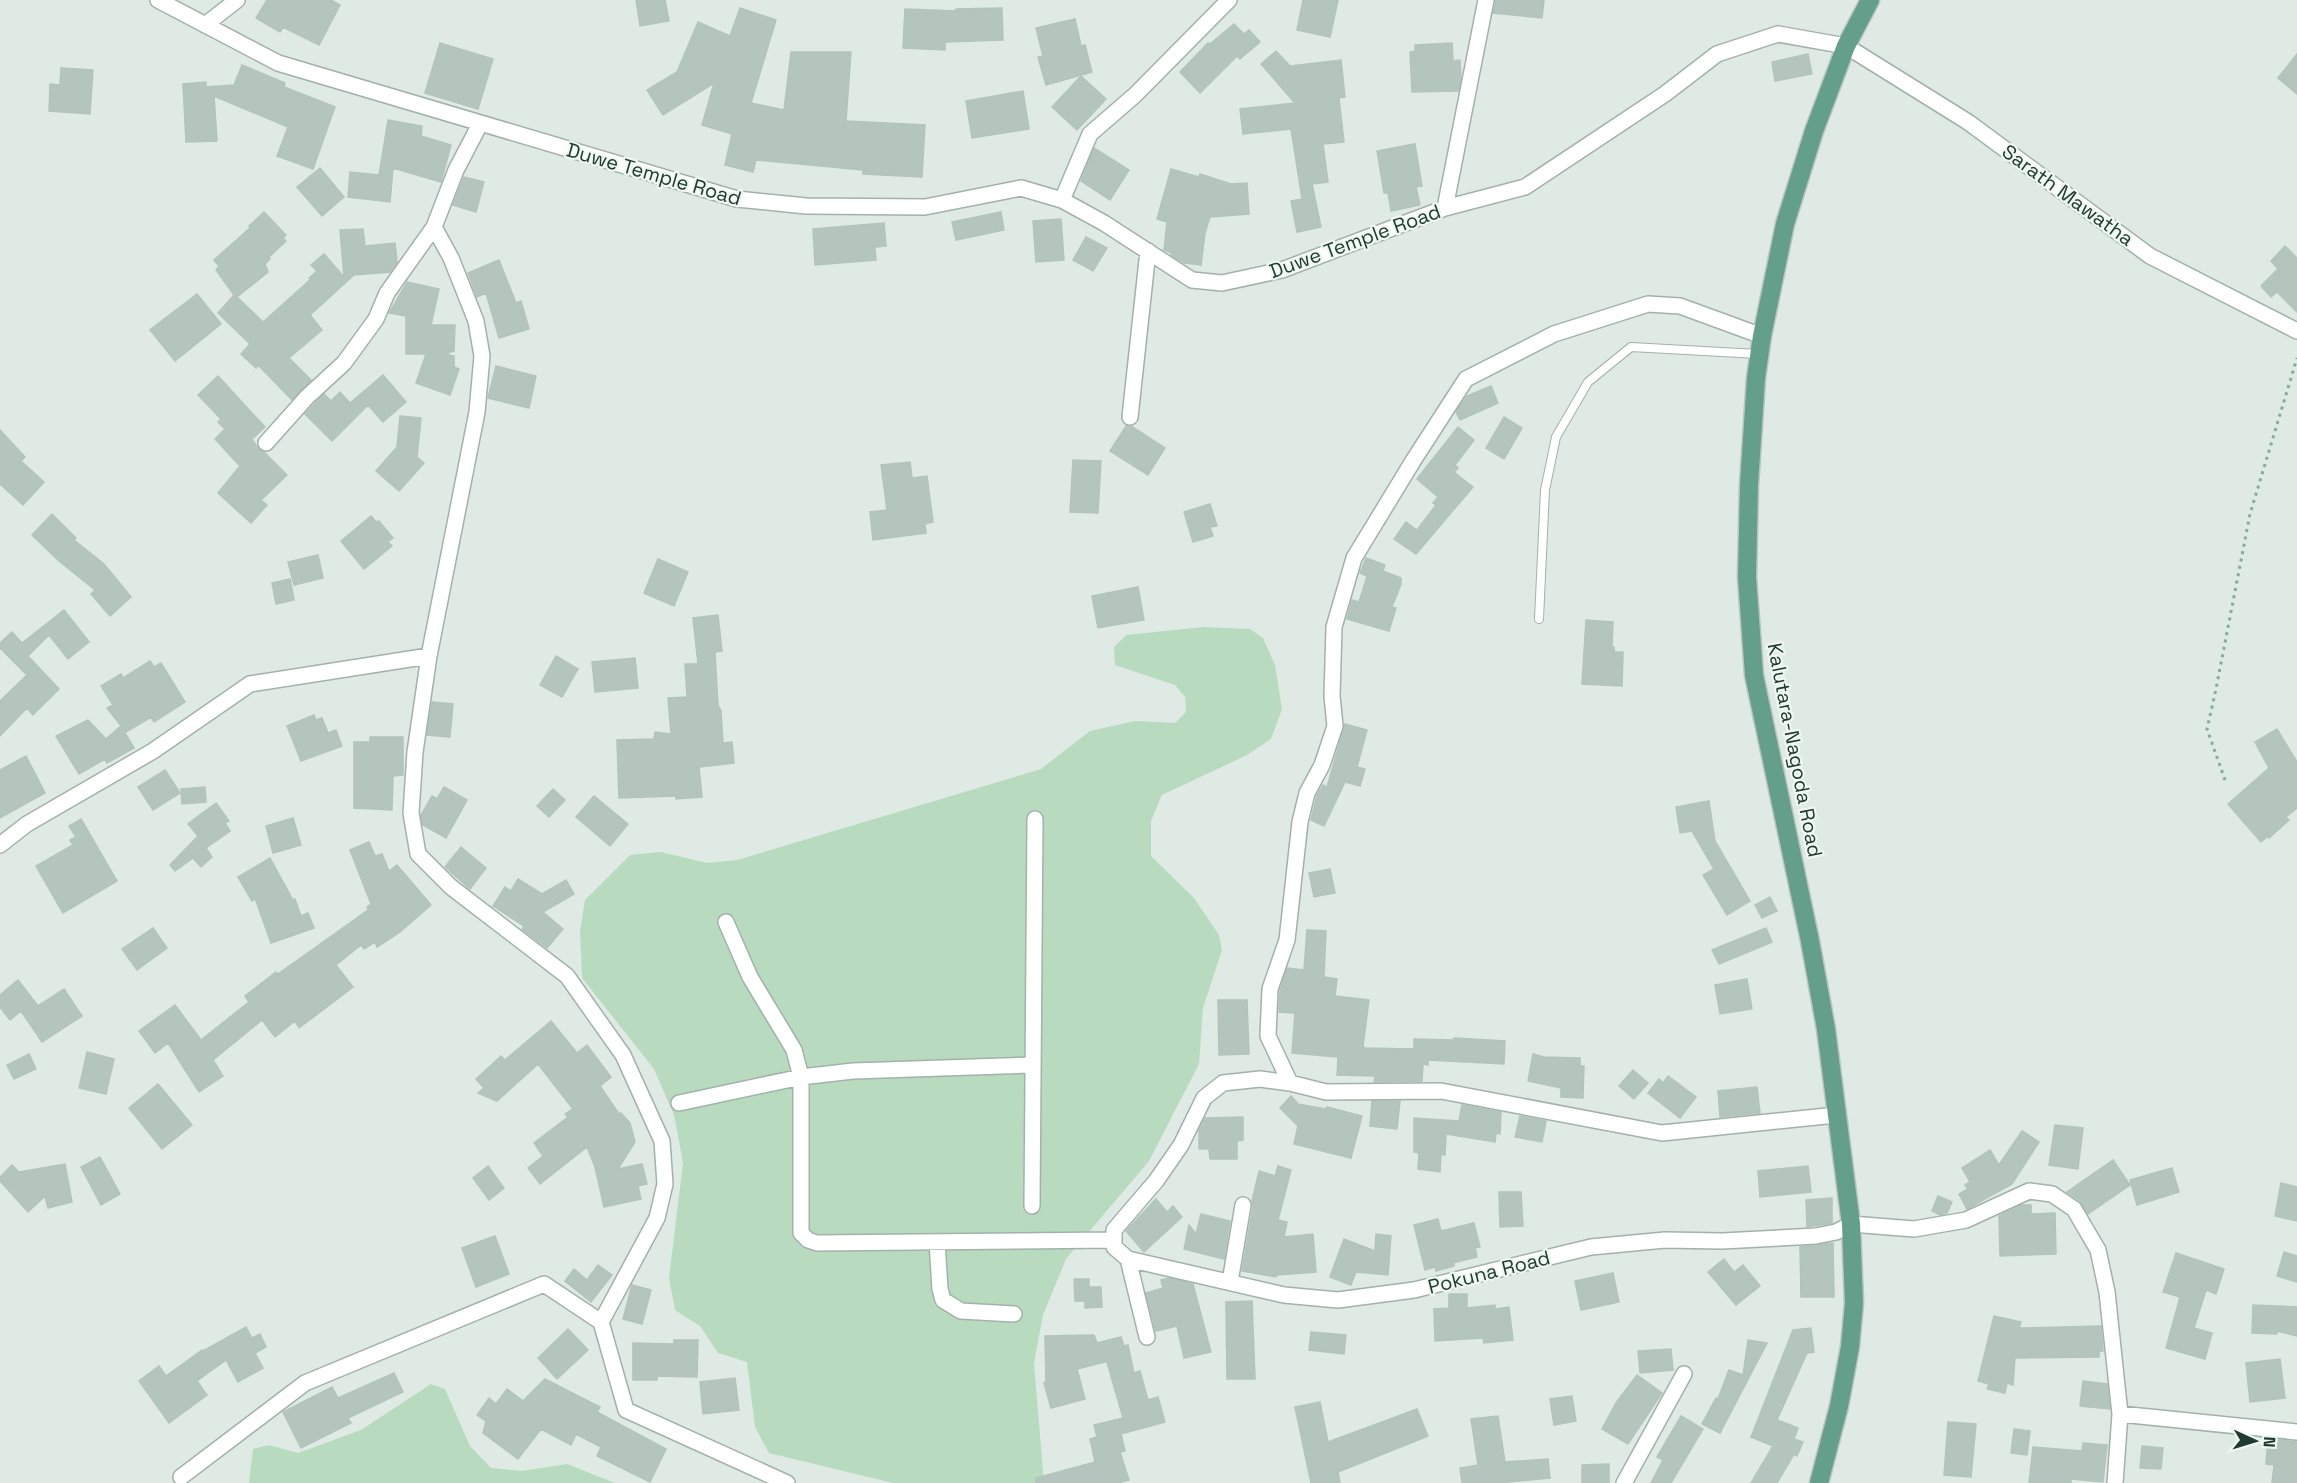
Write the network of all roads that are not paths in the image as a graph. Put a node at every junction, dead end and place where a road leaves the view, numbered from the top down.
1 (158, 0) edge
2 (237, 0) edge
3 (1229, 0) edge
4 (1486, 0) edge
5 (1870, 0) edge
6 (205, 25) junction
7 (1846, 46) junction
8 (480, 124) junction
9 (1062, 200) junction
10 (1445, 208) junction
11 (434, 228) junction
12 (1148, 251) junction
13 (2297, 331) edge
14 (1761, 345) junction
15 (1130, 417) dead end
16 (266, 443) dead end
17 (1539, 619) dead end
18 (429, 656) junction
19 (1035, 819) dead end
20 (0, 845) edge
21 (726, 922) dead end
22 (1031, 1065) junction
23 (801, 1077) junction
24 (1290, 1083) junction
25 (679, 1103) dead end
26 (1836, 1115) junction
27 (1032, 1206) dead end
28 (1244, 1206) dead end
29 (1851, 1224) junction
30 (1112, 1240) junction
31 (937, 1242) junction
32 (1128, 1259) junction
33 (1230, 1282) junction
34 (1014, 1314) dead end
35 (601, 1322) junction
36 (1147, 1337) dead end
37 (1684, 1374) dead end
38 (2120, 1414) junction
39 (2297, 1432) edge
40 (182, 1477) dead end
41 (787, 1483) edge
42 (1624, 1483) edge
43 (1819, 1483) edge
44 (2115, 1483) edge

1 - 6 street, Duwe Temple Road
2 - 6 street
3 - 9 street
4 - 10 street
5 - 7 main road, Kalutara-Nagoda Road
6 - 8 street, Duwe Temple Road
7 - 10 street, Duwe Temple Road
7 - 13 street, Sarath Mawatha
7 - 14 main road, Kalutara-Nagoda Road
8 - 9 street, Duwe Temple Road
8 - 11 street
9 - 12 street, Duwe Temple Road
10 - 12 street, Duwe Temple Road
11 - 16 street
11 - 18 street
12 - 15 street
14 - 17 lane
14 - 24 street
14 - 26 main road, Kalutara-Nagoda Road
18 - 20 street
18 - 35 street
19 - 22 street
21 - 23 street
22 - 23 street
22 - 27 street
23 - 25 street
23 - 31 street
24 - 26 street
24 - 30 street
26 - 29 main road, Kalutara-Nagoda Road
28 - 33 street
29 - 33 street, Pokuna Road
29 - 38 street
29 - 43 main road, Kalutara-Nagoda Road
30 - 31 street
30 - 32 street
31 - 34 street
32 - 33 street, Pokuna Road
32 - 36 street
35 - 40 street
35 - 41 street
37 - 42 street
38 - 39 street
38 - 44 street

